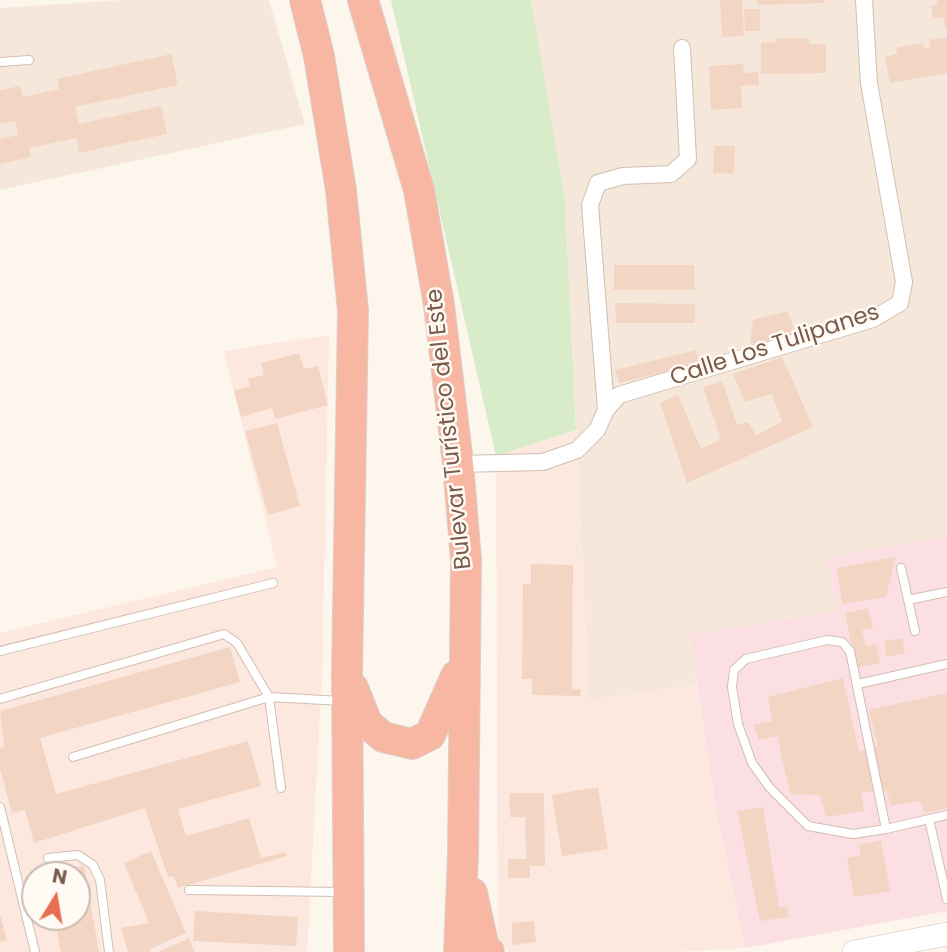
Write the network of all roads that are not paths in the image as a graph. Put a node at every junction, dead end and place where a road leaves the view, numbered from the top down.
1 (306, 0) edge
2 (363, 0) edge
3 (864, 0) edge
4 (682, 48) dead end
5 (29, 60) dead end
6 (0, 62) edge
7 (606, 410) junction
8 (458, 464) junction
9 (901, 568) dead end
10 (273, 583) dead end
11 (947, 592) edge
12 (908, 600) junction
13 (915, 631) dead end
14 (0, 651) edge
15 (463, 656) junction
16 (947, 664) edge
17 (346, 671) junction
18 (858, 684) junction
19 (269, 697) junction
20 (0, 699) edge
21 (347, 701) junction
22 (74, 757) dead end
23 (281, 788) dead end
24 (0, 807) edge
25 (947, 815) edge
26 (929, 819) junction
27 (886, 829) junction
28 (3, 831) edge
29 (463, 855) junction
30 (48, 858) dead end
31 (349, 858) junction
32 (189, 890) dead end
33 (342, 892) junction
34 (947, 899) edge
35 (947, 934) edge
36 (36, 952) edge
37 (109, 952) edge
38 (329, 952) edge
39 (349, 952) edge
40 (459, 952) edge
41 (489, 952) edge
42 (854, 952) edge

1 - 17 highway
2 - 8 highway, Bulevar Turístico del Este
3 - 7 street, Calle Los Tulipanes
4 - 7 street
5 - 6 lane
7 - 8 street, Calle Los Tulipanes
8 - 15 highway, Bulevar Turístico del Este
9 - 12 lane
10 - 14 lane
11 - 12 lane
12 - 13 lane
15 - 17 highway
15 - 29 highway, Bulevar Turístico del Este
16 - 18 lane
17 - 21 highway
18 - 27 lane
18 - 27 lane
19 - 20 lane
19 - 21 lane
19 - 22 lane
19 - 23 lane
21 - 31 highway
24 - 28 lane
25 - 26 lane
26 - 27 lane
26 - 34 lane
28 - 36 lane
29 - 40 highway, Bulevar Turístico del Este
29 - 41 highway
30 - 37 lane
31 - 33 highway
31 - 39 highway
32 - 33 lane
33 - 38 highway
35 - 42 street

